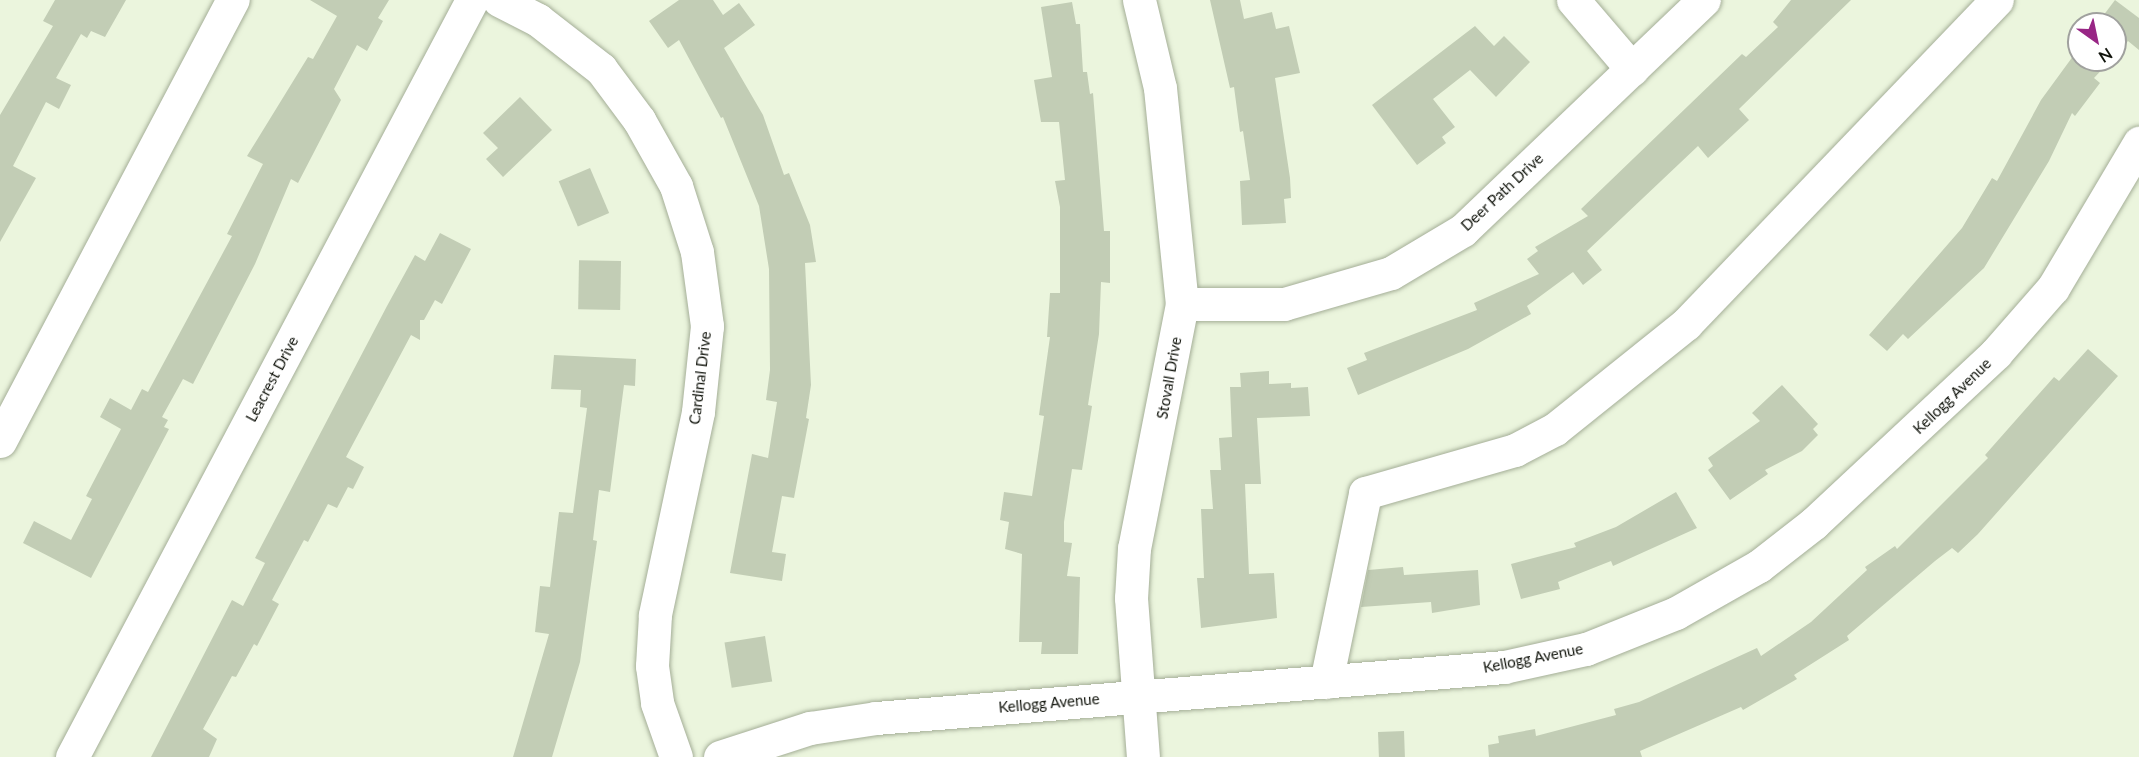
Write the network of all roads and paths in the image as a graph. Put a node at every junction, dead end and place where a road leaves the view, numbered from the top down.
1 (233, 0) edge
2 (472, 0) edge
3 (499, 0) edge
4 (1139, 0) edge
5 (1574, 0) edge
6 (1704, 0) edge
7 (1996, 0) edge
8 (1632, 69) junction
9 (2139, 143) edge
10 (1182, 304) junction
11 (0, 441) edge
12 (1326, 682) junction
13 (1137, 696) junction
14 (72, 757) edge
15 (676, 757) edge
16 (720, 757) edge
17 (1143, 757) edge

1 - 11 street
2 - 14 street, Leacrest Drive
3 - 15 street, Cardinal Drive
4 - 10 street, Stovall Drive
5 - 8 street
6 - 8 street, Deer Path Drive
7 - 12 street
8 - 10 street, Deer Path Drive
9 - 12 street, Kellogg Avenue
10 - 13 street, Stovall Drive
12 - 13 street, Kellogg Avenue
13 - 16 street, Kellogg Avenue
13 - 17 street, Stovall Drive

